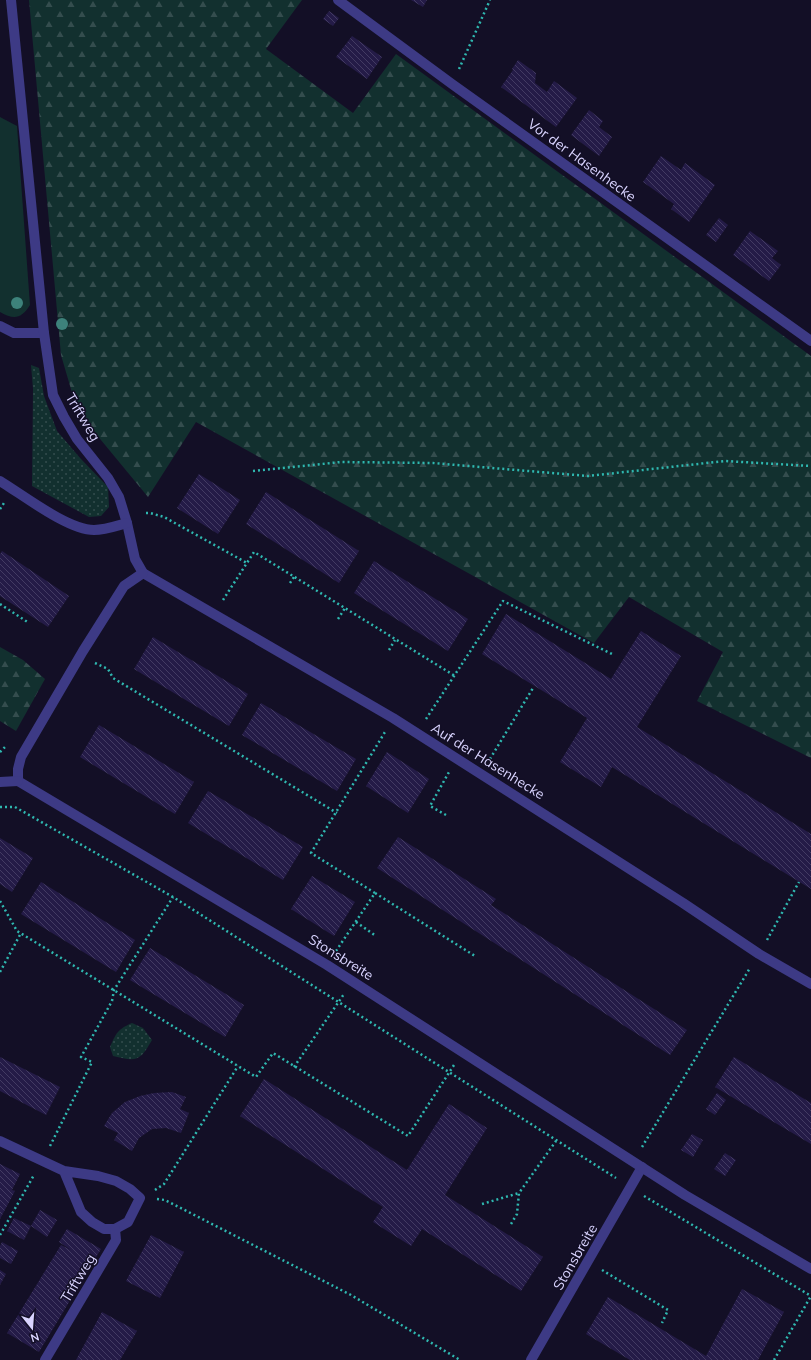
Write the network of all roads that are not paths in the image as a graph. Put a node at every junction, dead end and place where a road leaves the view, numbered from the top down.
1 (11, 0) edge
2 (338, 0) edge
3 (0, 326) edge
4 (44, 334) junction
5 (811, 341) edge
6 (0, 481) edge
7 (127, 523) junction
8 (143, 573) junction
9 (18, 781) junction
10 (0, 782) edge
11 (811, 984) edge
12 (0, 1141) edge
13 (642, 1167) junction
14 (64, 1171) junction
15 (115, 1229) junction
16 (811, 1269) edge
17 (45, 1360) edge
18 (531, 1360) edge

1 - 4 street, Triftweg
2 - 5 street, Vor der Hasenhecke
3 - 4 street
4 - 7 street, Triftweg
6 - 7 street
7 - 8 street, Triftweg
8 - 9 street
8 - 11 street, Auf der Hasenhecke
9 - 10 street
9 - 13 street, Stonsbreite
12 - 14 street
13 - 16 street, Stonsbreite
13 - 18 street, Stonsbreite
14 - 15 street
14 - 15 street
15 - 17 street, Triftweg

